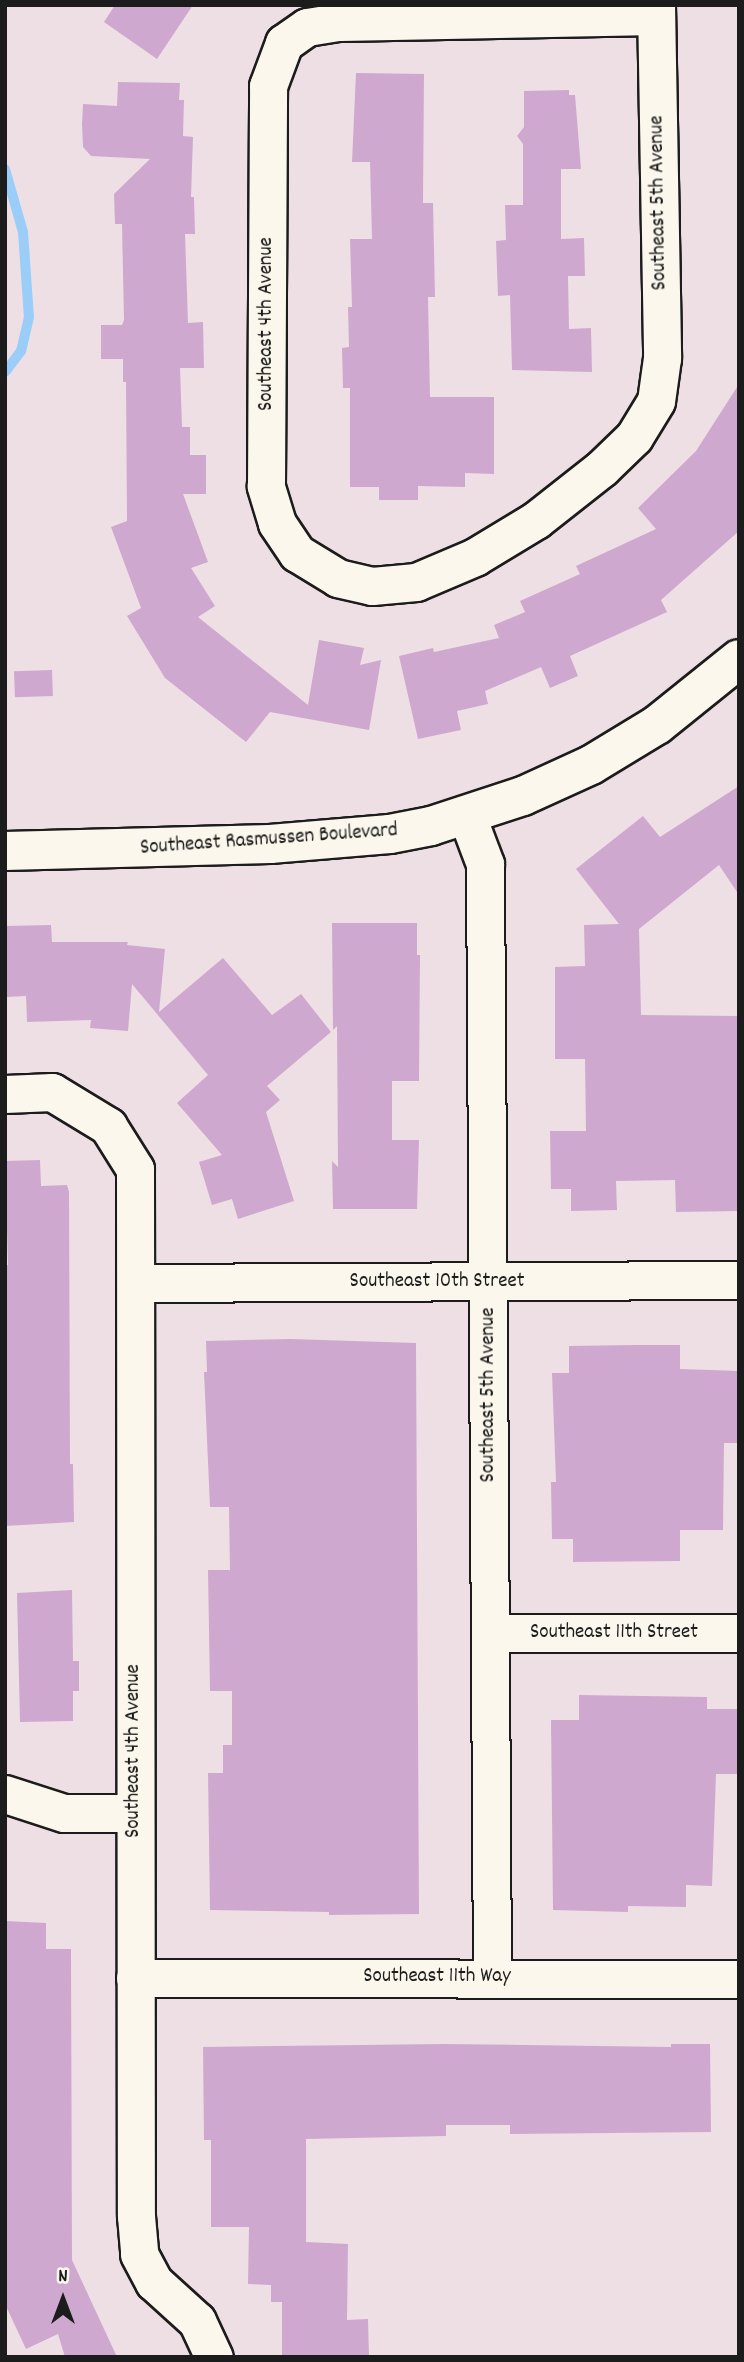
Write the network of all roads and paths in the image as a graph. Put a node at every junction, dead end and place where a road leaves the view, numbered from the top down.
1 (656, 10) edge
2 (656, 401) joint
3 (739, 659) edge
4 (467, 816) junction
5 (5, 851) edge
6 (5, 1094) edge
7 (739, 1280) edge
8 (489, 1282) junction
9 (136, 1283) junction
10 (490, 1633) junction
11 (739, 1633) edge
12 (5, 1794) edge
13 (134, 1813) junction
14 (492, 1977) junction
15 (135, 1979) junction
16 (739, 1979) edge
17 (214, 2357) edge

1 - 2 street, Southeast 5th Avenue
1 - 2 street, Southeast 4th Avenue
3 - 4 street, Southeast Rasmussen Boulevard
4 - 5 street, Southeast Rasmussen Boulevard
4 - 8 street, Southeast 5th Avenue
6 - 9 street, Southeast 4th Avenue
7 - 8 street, Southeast 10th Street
8 - 9 street, Southeast 10th Street
8 - 10 street, Southeast 5th Avenue
9 - 13 street, Southeast 4th Avenue
10 - 11 street, Southeast 11th Street
10 - 14 street, Southeast 5th Avenue
12 - 13 street
13 - 15 street, Southeast 4th Avenue
14 - 15 street, Southeast 11th Way
14 - 16 street, Southeast 11th Way
15 - 17 street, Southeast 4th Avenue

